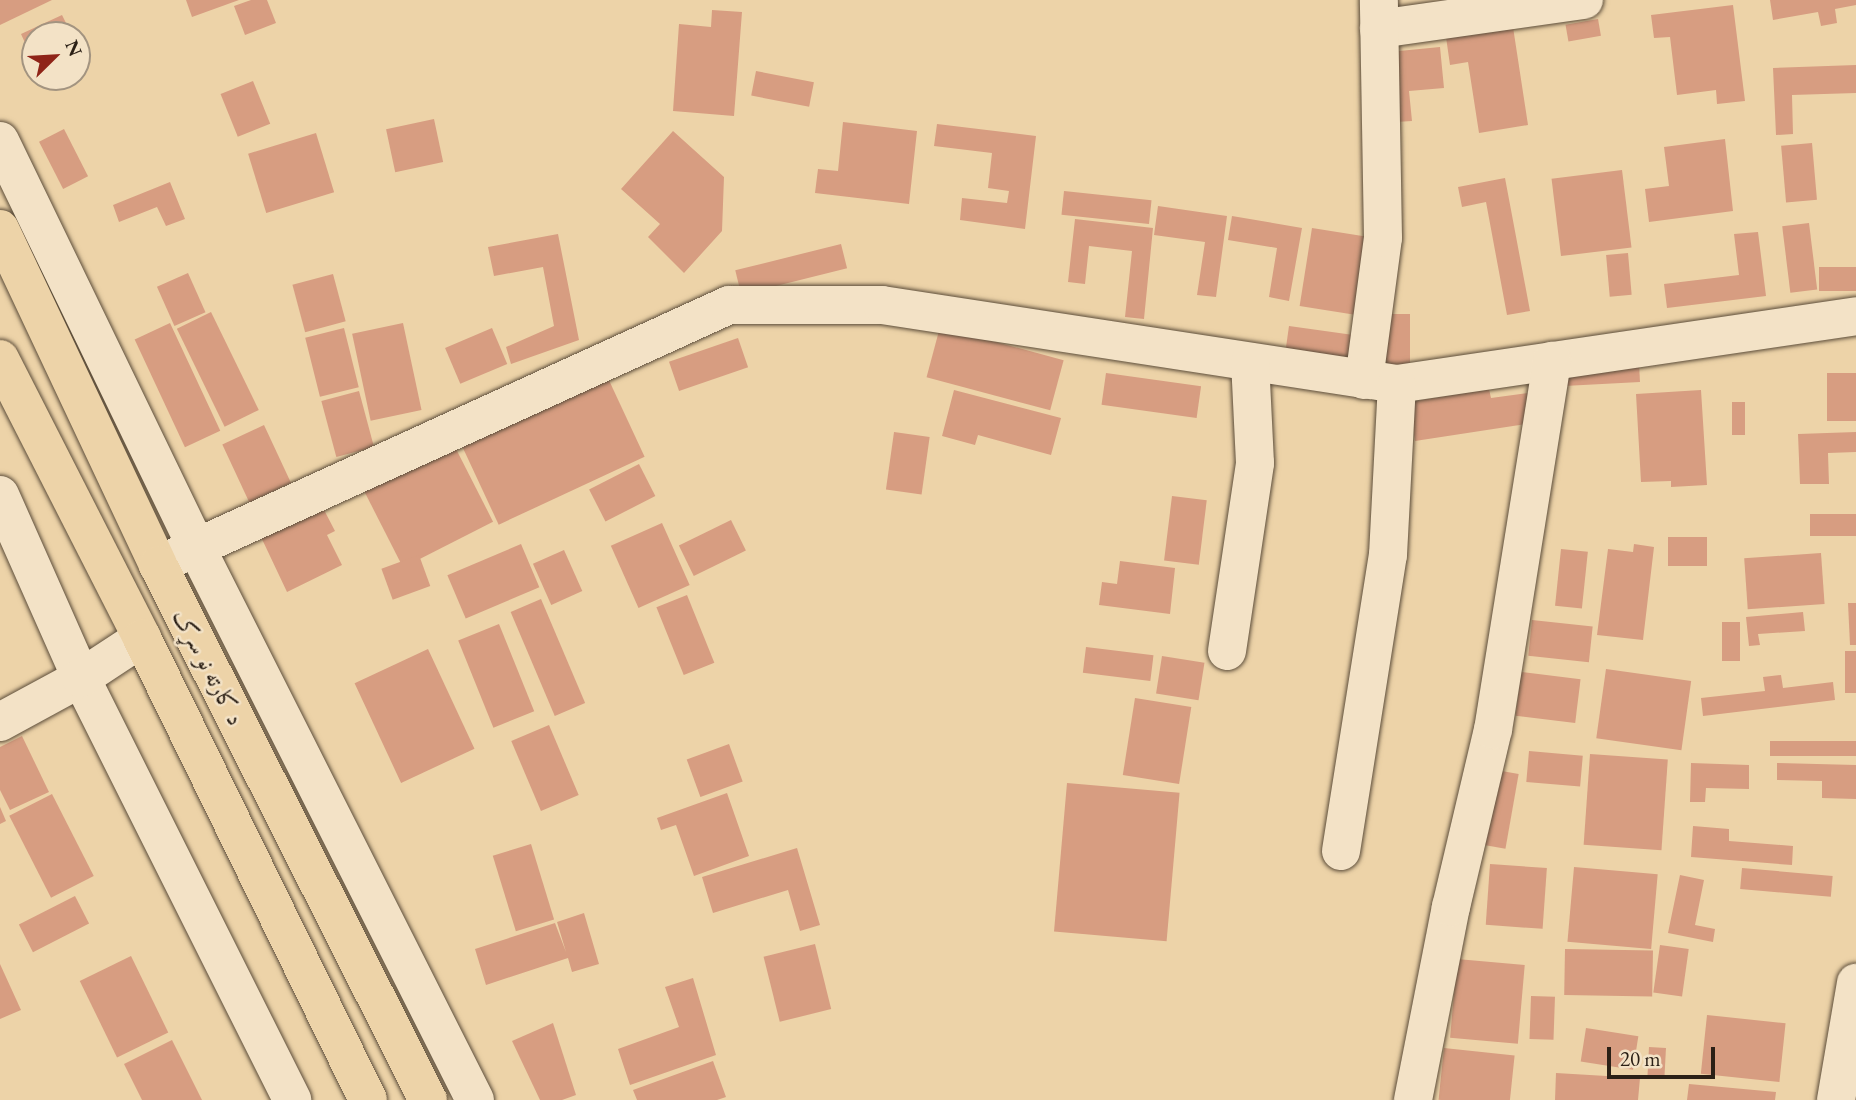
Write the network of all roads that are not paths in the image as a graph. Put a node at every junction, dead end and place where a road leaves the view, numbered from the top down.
1 (1584, 0) edge
2 (1379, 14) edge
3 (0, 142) edge
4 (0, 229) edge
5 (1856, 316) edge
6 (0, 359) edge
7 (1552, 360) junction
8 (1250, 362) junction
9 (1381, 382) junction
10 (0, 495) edge
11 (197, 549) junction
12 (158, 565) junction
13 (142, 638) junction
14 (1227, 651) dead end
15 (81, 678) junction
16 (0, 722) edge
17 (1341, 851) dead end
18 (1856, 983) edge
19 (292, 1100) edge
20 (368, 1100) edge
21 (428, 1100) edge
22 (475, 1100) edge
23 (1413, 1100) edge
24 (1836, 1100) edge

1 - 2 street
2 - 9 street
3 - 11 street
4 - 12 highway, د کارته نو سړک
5 - 7 street
6 - 13 highway, د کارته نو سړک
7 - 9 street
7 - 23 street
8 - 9 street
8 - 11 street
8 - 14 street
9 - 17 street
10 - 15 street
11 - 12 street
11 - 22 street
12 - 21 highway, د کارته نو سړک
13 - 15 street
13 - 20 highway, د کارته نو سړک
15 - 16 street
15 - 19 street
18 - 24 street

